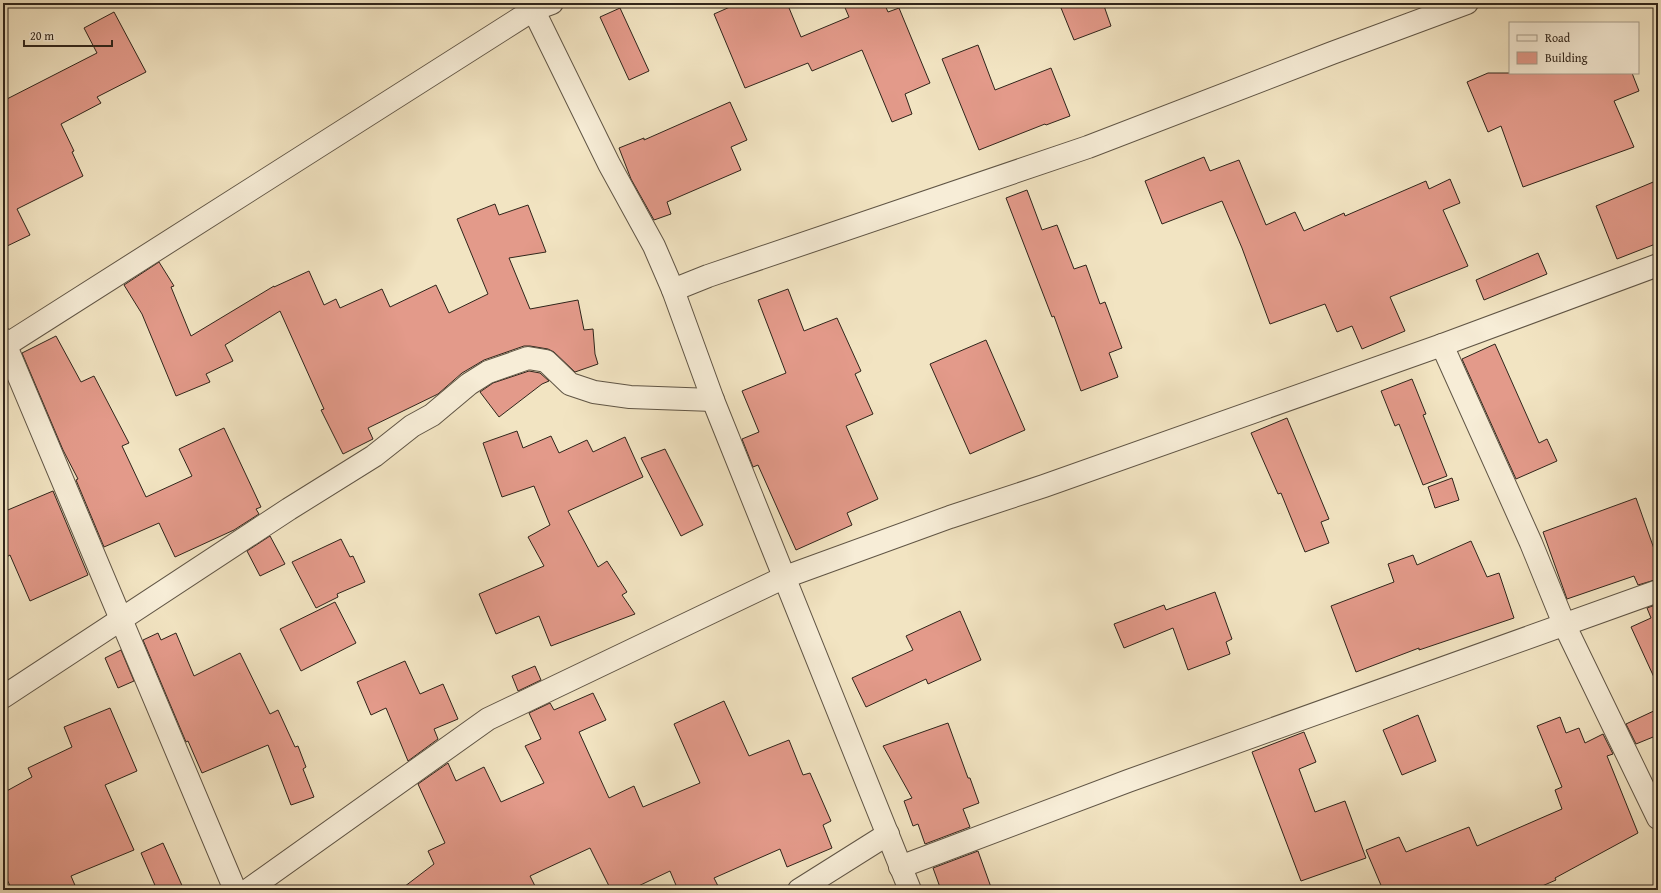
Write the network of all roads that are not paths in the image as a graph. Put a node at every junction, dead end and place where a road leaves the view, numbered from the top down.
1 (1467, 3) edge
2 (539, 5) edge
3 (1658, 265) edge
4 (673, 290) junction
5 (4, 343) edge
6 (1442, 345) junction
7 (713, 400) junction
8 (785, 577) junction
9 (1658, 591) edge
10 (120, 620) junction
11 (1564, 624) junction
12 (3, 696) edge
13 (1658, 818) edge
14 (888, 834) junction
15 (900, 867) junction
16 (235, 890) edge
17 (248, 890) edge
18 (799, 890) edge
19 (910, 890) edge

1 - 4 street
2 - 4 street
2 - 5 street
3 - 6 street
4 - 7 street
5 - 10 street
6 - 8 street
6 - 11 street
7 - 8 street
7 - 10 street
8 - 14 street
8 - 17 street
9 - 11 street
10 - 12 street
10 - 16 street
11 - 13 street
11 - 15 street
14 - 15 street
14 - 18 street
15 - 19 street

